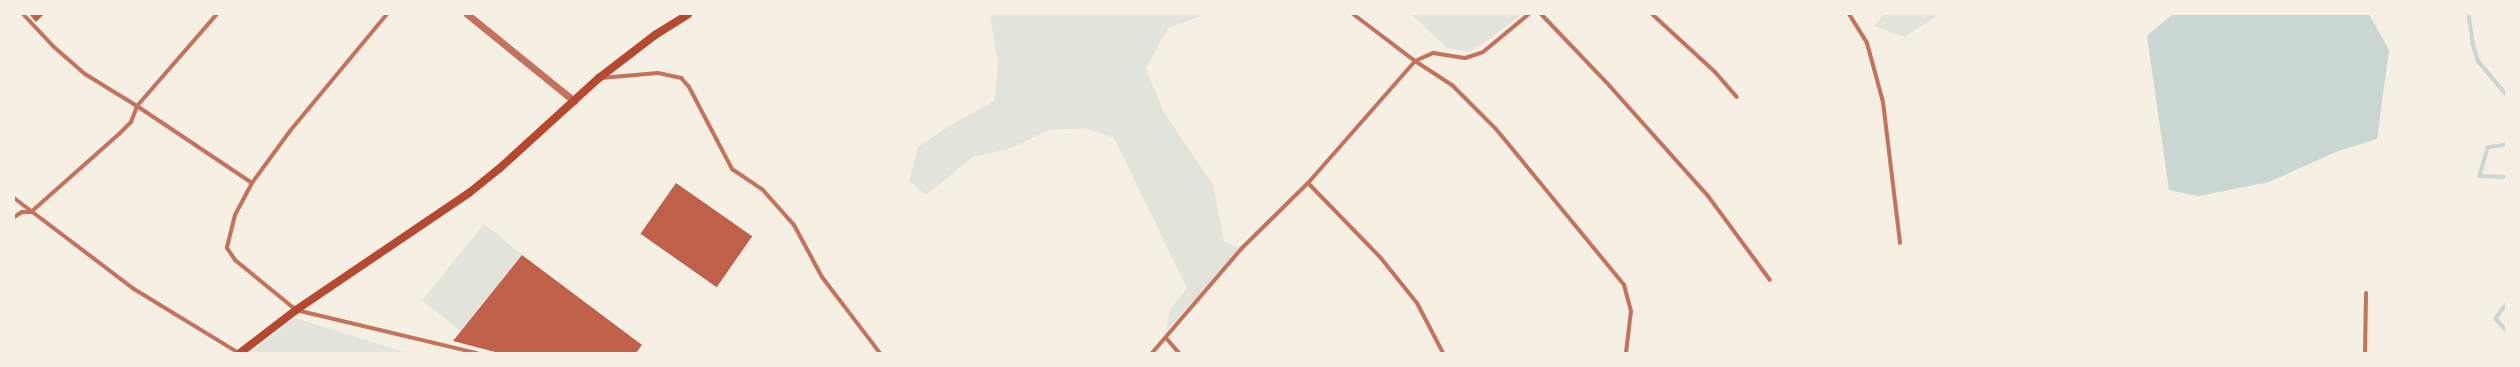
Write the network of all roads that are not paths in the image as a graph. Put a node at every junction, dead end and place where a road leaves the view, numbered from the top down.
1 (23, 14) edge
2 (217, 14) edge
3 (387, 14) edge
4 (467, 14) edge
5 (688, 14) edge
6 (1353, 14) edge
7 (1529, 14) edge
8 (1541, 14) edge
9 (1652, 14) edge
10 (1849, 14) edge
11 (1415, 61) junction
12 (599, 78) junction
13 (1736, 97) dead end
14 (574, 101) junction
15 (137, 106) junction
16 (252, 183) junction
17 (1308, 183) junction
18 (14, 198) edge
19 (31, 212) junction
20 (14, 217) edge
21 (1900, 243) dead end
22 (1770, 280) dead end
23 (2366, 293) dead end
24 (296, 310) junction
25 (1166, 338) junction
26 (240, 353) edge
27 (477, 353) edge
28 (880, 353) edge
29 (1152, 353) edge
30 (1179, 353) edge
31 (1442, 353) edge
32 (1626, 353) edge
33 (2366, 353) edge

1 - 15 street
2 - 15 street
3 - 16 street
4 - 14 street
5 - 12 main road
6 - 11 street
7 - 11 street
8 - 22 street
9 - 13 street
10 - 21 street
11 - 17 street
11 - 32 street
12 - 14 main road
12 - 28 street
14 - 24 main road
15 - 16 street
15 - 19 street
16 - 24 street
17 - 25 street
17 - 31 street
18 - 19 street
19 - 20 street
19 - 26 street
23 - 33 street
24 - 26 main road
24 - 27 street
25 - 29 street
25 - 30 street

